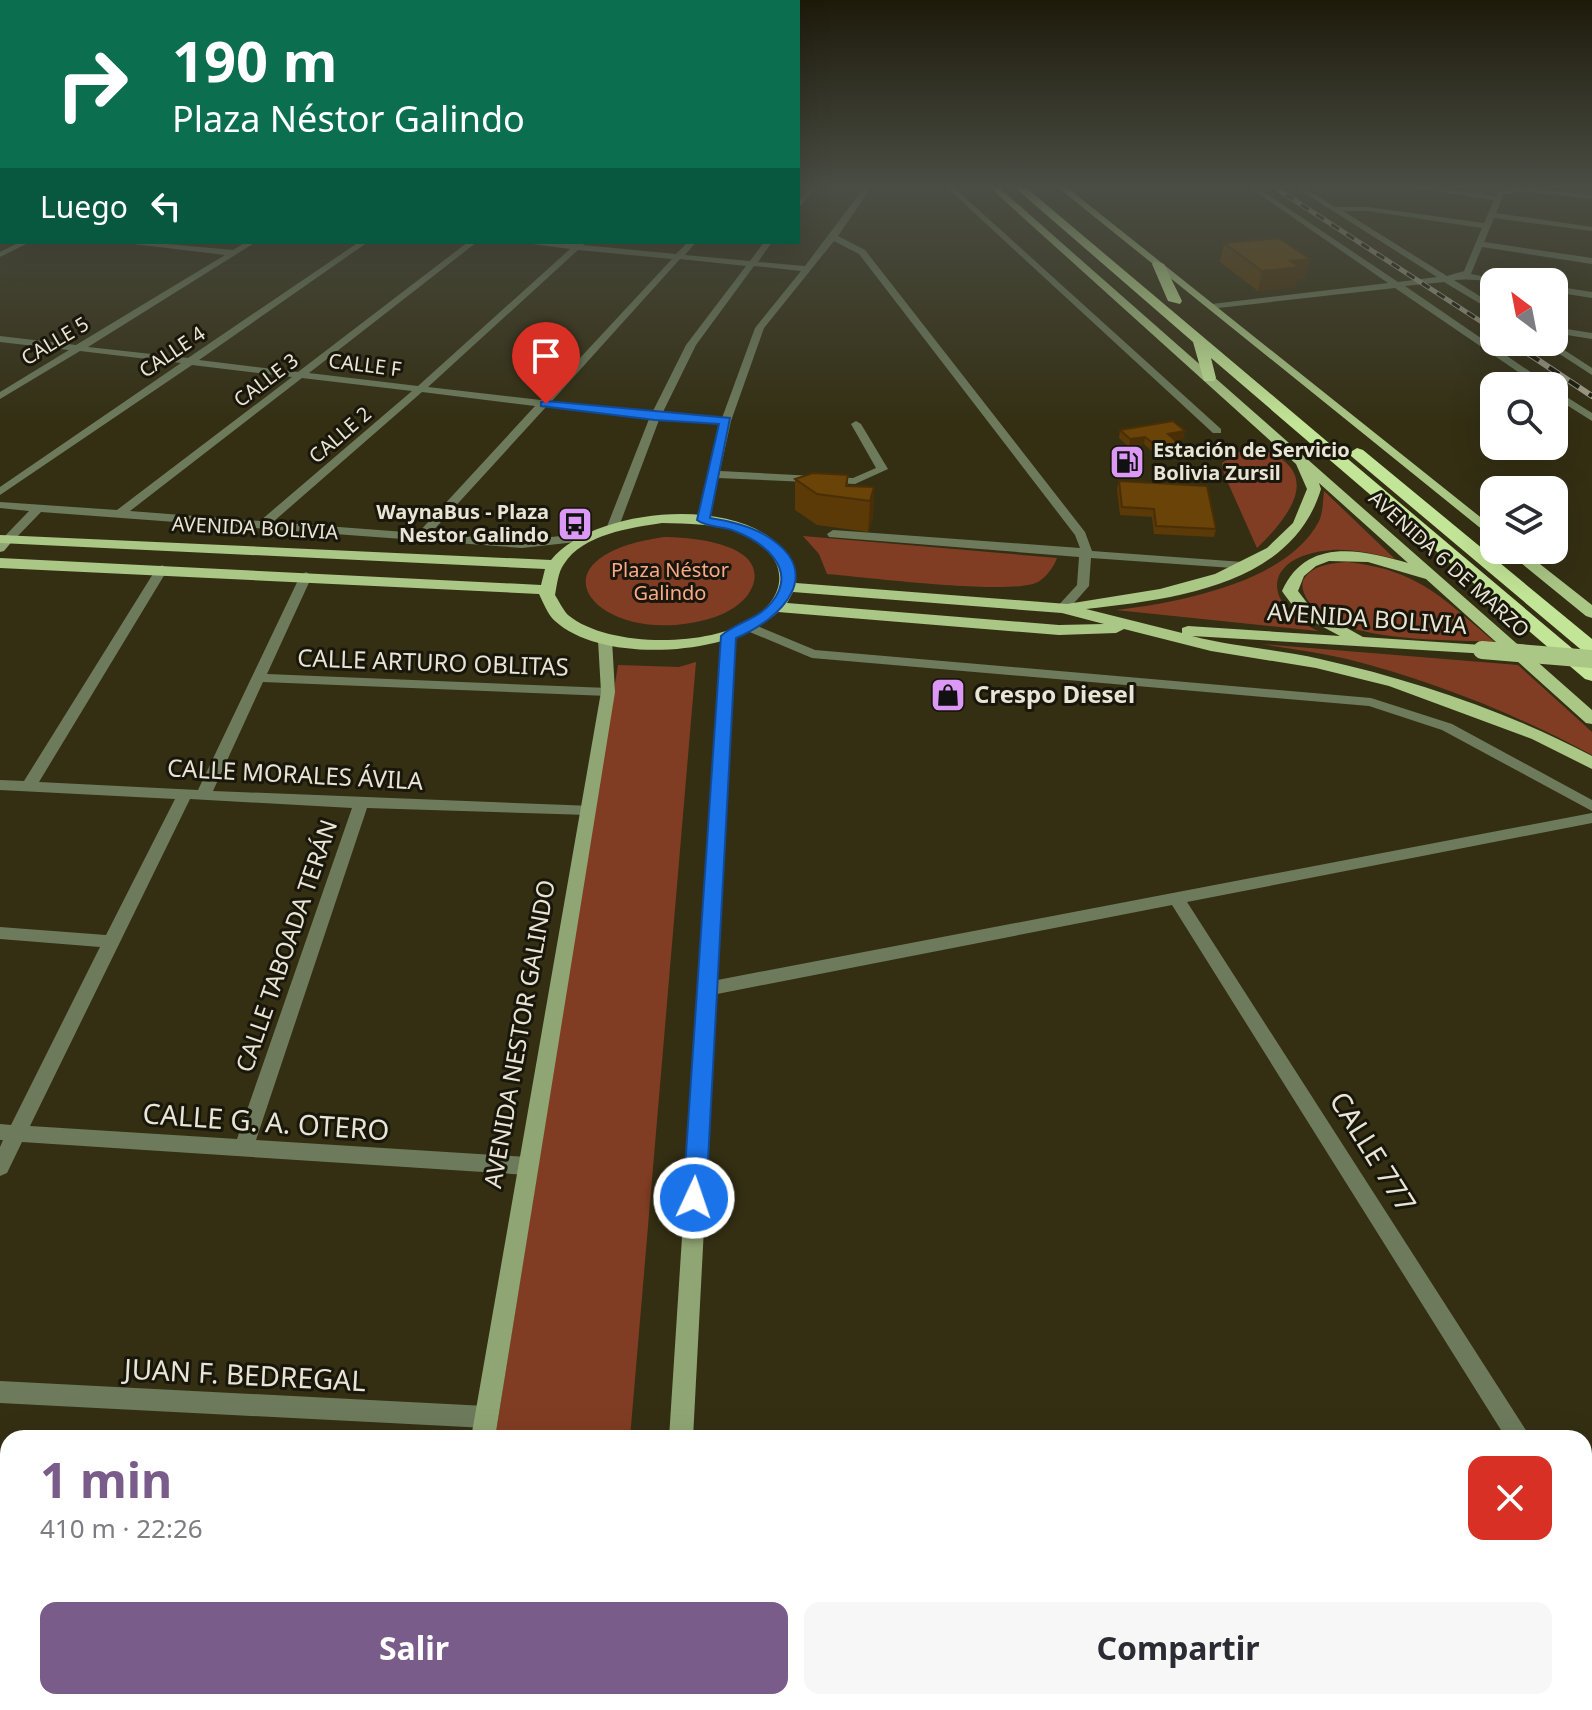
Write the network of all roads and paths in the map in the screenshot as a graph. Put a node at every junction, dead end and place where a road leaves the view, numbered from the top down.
1 (750, 264) edge
2 (1158, 264) edge
3 (215, 265) edge
4 (331, 265) edge
5 (444, 265) edge
6 (556, 265) edge
7 (672, 265) edge
8 (759, 265) edge
9 (811, 265) edge
10 (872, 265) edge
11 (1035, 265) edge
12 (1081, 265) edge
13 (1111, 265) edge
14 (1131, 265) edge
15 (1159, 265) edge
16 (1368, 265) edge
17 (1424, 265) edge
18 (1469, 265) edge
19 (808, 269) junction
20 (1464, 275) junction
21 (1480, 278) edge
22 (1448, 280) junction
23 (1399, 286) junction
24 (1568, 291) edge
25 (1592, 295) edge
26 (1480, 300) edge
27 (1175, 301) junction
28 (1212, 307) junction
29 (1568, 332) edge
30 (1592, 336) edge
31 (0, 339) edge
32 (1200, 341) junction
33 (78, 348) junction
34 (1567, 356) edge
35 (190, 362) junction
36 (1525, 372) edge
37 (1592, 372) edge
38 (302, 375) junction
39 (1209, 378) junction
40 (420, 389) junction
41 (0, 396) edge
42 (1568, 402) edge
43 (546, 404) junction
44 (655, 417) junction
45 (1592, 418) edge
46 (726, 421) junction
47 (856, 424) dead end
48 (1217, 431) dead end
49 (1296, 454) junction
50 (715, 474) junction
51 (0, 492) edge
52 (0, 505) edge
53 (38, 508) junction
54 (118, 515) junction
55 (703, 520) junction
56 (263, 524) junction
57 (1480, 524) edge
58 (612, 529) junction
59 (833, 534) dead end
60 (422, 535) junction
61 (590, 537) junction
62 (3, 542) edge
63 (1085, 554) junction
64 (0, 563) edge
65 (1531, 564) edge
66 (555, 565) junction
67 (1243, 566) junction
68 (162, 569) junction
69 (1537, 569) junction
70 (306, 576) junction
71 (1439, 581) junction
72 (788, 587) junction
73 (547, 590) junction
74 (1592, 597) edge
75 (777, 607) junction
76 (1062, 608) junction
77 (1592, 613) edge
78 (750, 627) junction
79 (1139, 628) junction
80 (728, 636) junction
81 (605, 640) junction
82 (1369, 644) junction
83 (1592, 649) edge
84 (1592, 659) edge
85 (1592, 675) edge
86 (257, 678) junction
87 (608, 692) junction
88 (1592, 719) edge
89 (1592, 763) edge
90 (0, 785) edge
91 (28, 787) junction
92 (194, 794) junction
93 (361, 803) junction
94 (1592, 806) edge
95 (588, 810) junction
96 (1592, 818) edge
97 (1176, 898) junction
98 (0, 933) edge
99 (112, 942) junction
100 (707, 989) junction
101 (8, 1133) edge
102 (243, 1149) junction
103 (528, 1166) junction
104 (0, 1167) edge
105 (0, 1392) edge
106 (484, 1428) edge
107 (681, 1430) edge
108 (1514, 1430) edge

1 - 44 street
2 - 27 highway
3 - 33 street, CALLE 5
4 - 35 street, CALLE 4
5 - 38 street, CALLE 3
6 - 40 street, CALLE 2
7 - 43 street
8 - 19 street
9 - 19 street
10 - 63 street
11 - 48 street
12 - 39 main road, AVENIDA 6 DE MARZO
13 - 32 highway, AVENIDA 6 DE MARZO
14 - 27 highway, AVENIDA 6 DE MARZO
15 - 28 main road, AVENIDA 6 DE MARZO
16 - 23 street
17 - 22 street
18 - 20 street
19 - 46 street
20 - 21 street
20 - 22 street
22 - 23 street
22 - 26 street
23 - 28 street
23 - 36 street
24 - 25 street
27 - 83 highway, AVENIDA 6 DE MARZO
28 - 57 main road, AVENIDA 6 DE MARZO
29 - 30 street
31 - 33 street, CALLE F
32 - 39 highway
32 - 85 highway, AVENIDA 6 DE MARZO
33 - 35 street, CALLE F
33 - 41 street, CALLE 5
34 - 37 street
35 - 38 street, CALLE F
35 - 51 street, CALLE 4
38 - 40 street, CALLE F
38 - 54 street, CALLE 3
39 - 49 main road, AVENIDA 6 DE MARZO
40 - 43 street, CALLE F
40 - 56 street, CALLE 2
42 - 45 street
43 - 44 street, CALLE F
43 - 60 street
44 - 46 street, CALLE F
44 - 58 street
46 - 50 street
47 - 50 street
49 - 67 main road
49 - 71 main road, AVENIDA 6 DE MARZO
50 - 55 street
52 - 53 street
53 - 54 street
53 - 62 street
54 - 56 street
55 - 58 main road
55 - 72 main road
56 - 60 street
58 - 61 main road
59 - 63 street
60 - 61 street
61 - 66 main road
62 - 66 main road, AVENIDA BOLIVIA
63 - 67 street
63 - 76 street
64 - 68 main road, AVENIDA BOLIVIA
65 - 69 main road
66 - 73 main road
67 - 76 main road
68 - 70 main road, AVENIDA BOLIVIA
68 - 91 street
69 - 74 main road
69 - 77 main road
70 - 73 main road, AVENIDA BOLIVIA
70 - 86 street
71 - 82 main road
71 - 88 main road, AVENIDA 6 DE MARZO
72 - 75 main road
72 - 76 main road, AVENIDA BOLIVIA
73 - 81 main road
75 - 78 main road
75 - 79 main road, AVENIDA BOLIVIA
76 - 79 main road, AVENIDA BOLIVIA
78 - 80 main road
78 - 94 street
79 - 82 main road, AVENIDA BOLIVIA
79 - 89 main road
80 - 81 main road
80 - 100 street
81 - 87 street, AVENIDA NESTOR GALINDO
82 - 84 main road, AVENIDA BOLIVIA, bridge
86 - 87 street, CALLE ARTURO OBLITAS
86 - 92 street
87 - 95 street, AVENIDA NESTOR GALINDO
90 - 91 street, CALLE MORALES ÁVILA
91 - 92 street, CALLE MORALES ÁVILA
92 - 93 street, CALLE MORALES ÁVILA
92 - 99 street
93 - 95 street, CALLE MORALES ÁVILA
93 - 102 street, CALLE TABOADA TERÁN
95 - 103 street, AVENIDA NESTOR GALINDO
96 - 97 street
97 - 100 street
97 - 108 street, CALLE 777
98 - 99 street
99 - 101 street
100 - 107 street
101 - 102 street, CALLE G. A. OTERO
101 - 104 street
102 - 103 street, CALLE G. A. OTERO
103 - 106 street, AVENIDA NESTOR GALINDO
105 - 106 street, JUAN F. BEDREGAL

